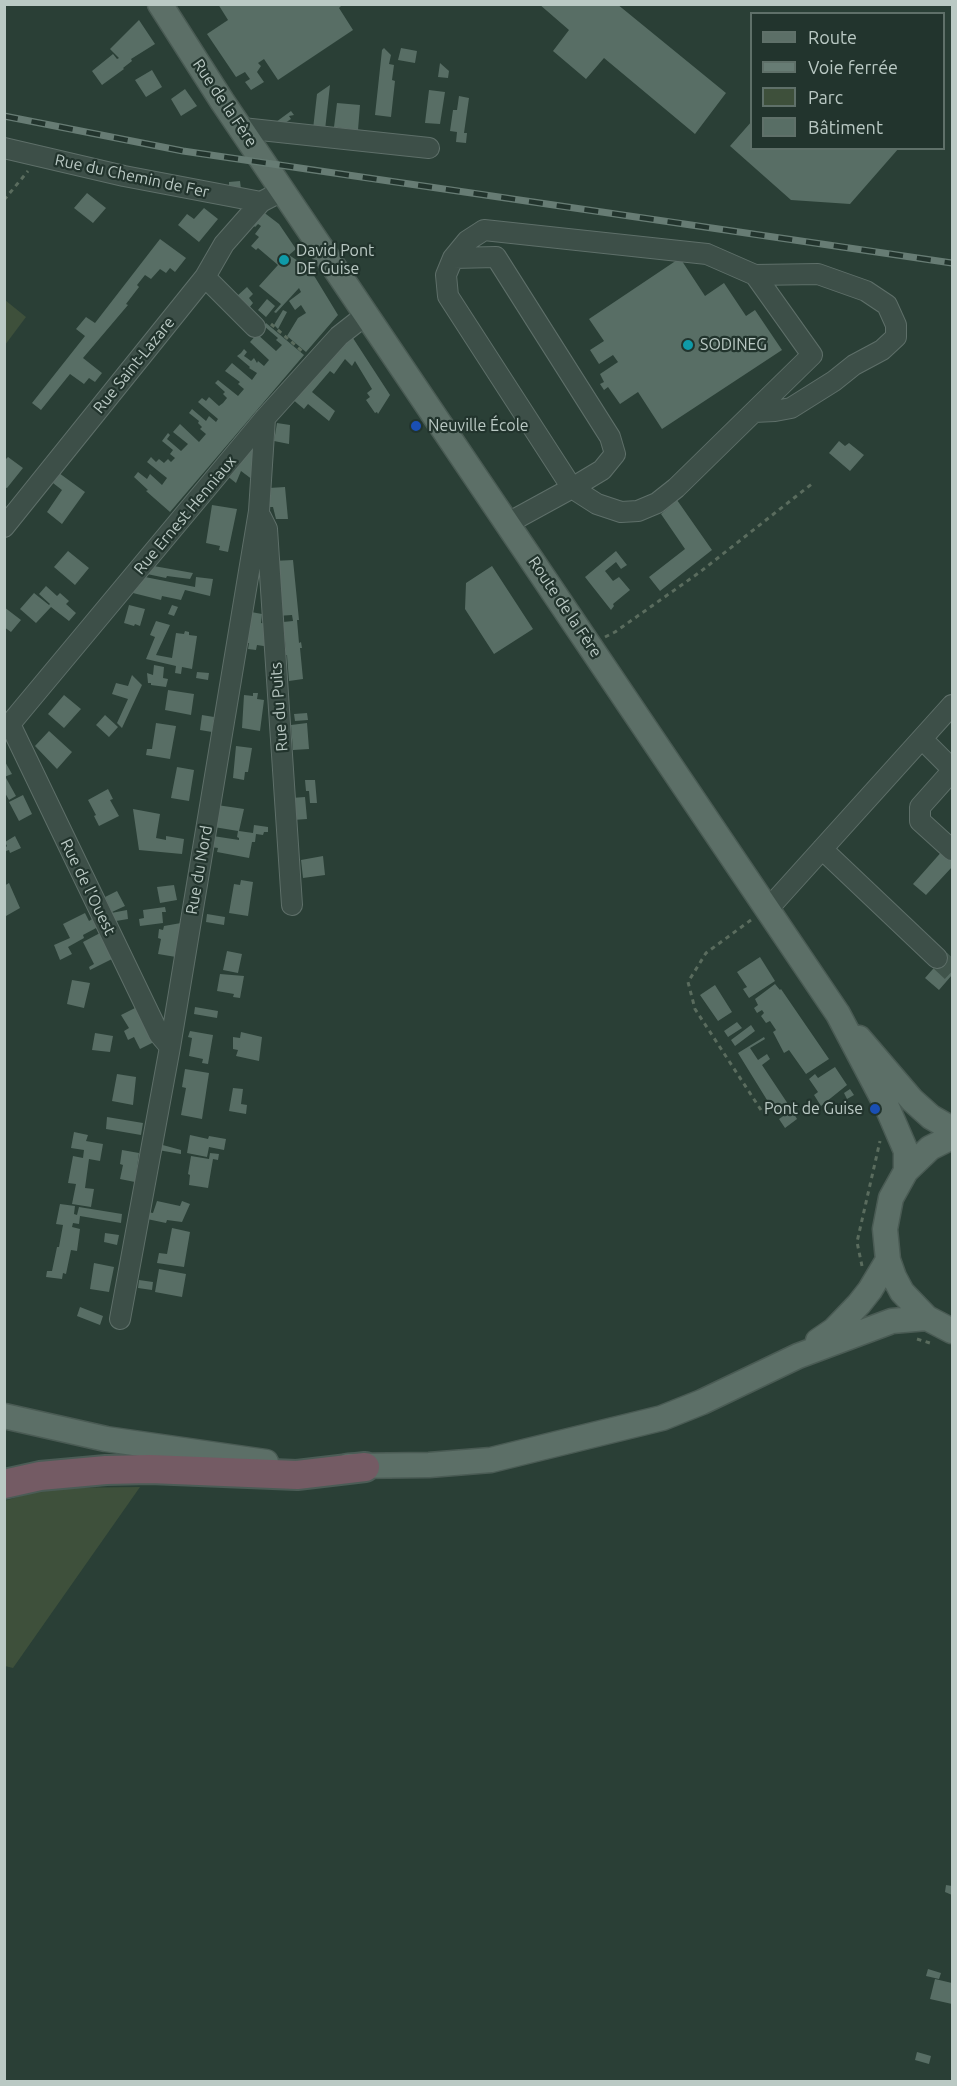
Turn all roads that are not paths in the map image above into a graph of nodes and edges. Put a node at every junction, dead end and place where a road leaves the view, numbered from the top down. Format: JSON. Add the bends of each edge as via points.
{"nodes":[{"id":1,"x":160,"y":4,"type":"edge"},
{"id":2,"x":242,"y":128,"type":"junction"},
{"id":3,"x":4,"y":148,"type":"edge"},
{"id":4,"x":429,"y":148,"type":"dead end"},
{"id":5,"x":288,"y":195,"type":"junction"},
{"id":6,"x":261,"y":201,"type":"junction"},
{"id":7,"x":453,"y":258,"type":"junction"},
{"id":8,"x":755,"y":275,"type":"junction"},
{"id":9,"x":205,"y":277,"type":"junction"},
{"id":10,"x":368,"y":314,"type":"junction"},
{"id":11,"x":255,"y":327,"type":"road end"},
{"id":12,"x":753,"y":412,"type":"junction"},
{"id":13,"x":266,"y":418,"type":"junction"},
{"id":14,"x":572,"y":488,"type":"junction"},
{"id":15,"x":259,"y":511,"type":"junction"},
{"id":16,"x":508,"y":523,"type":"junction"},
{"id":17,"x":4,"y":526,"type":"edge"},
{"id":18,"x":951,"y":709,"type":"edge"},
{"id":19,"x":10,"y":724,"type":"joint"},
{"id":20,"x":922,"y":739,"type":"junction"},
{"id":21,"x":952,"y":770,"type":"edge"},
{"id":22,"x":822,"y":849,"type":"junction"},
{"id":23,"x":952,"y":850,"type":"edge"},
{"id":24,"x":292,"y":905,"type":"dead end"},
{"id":25,"x":768,"y":909,"type":"junction"},
{"id":26,"x":937,"y":958,"type":"tunnel mouth"},
{"id":27,"x":838,"y":1014,"type":"junction"},
{"id":28,"x":170,"y":1047,"type":"junction"},
{"id":29,"x":952,"y":1129,"type":"edge"},
{"id":30,"x":952,"y":1137,"type":"edge"},
{"id":31,"x":906,"y":1171,"type":"junction"},
{"id":32,"x":888,"y":1260,"type":"junction"},
{"id":33,"x":927,"y":1318,"type":"junction"},
{"id":34,"x":120,"y":1319,"type":"dead end"},
{"id":35,"x":952,"y":1331,"type":"edge"},
{"id":36,"x":798,"y":1356,"type":"junction"},
{"id":37,"x":4,"y":1416,"type":"edge"},
{"id":38,"x":365,"y":1467,"type":"junction"},
{"id":39,"x":4,"y":1484,"type":"edge"}],
"edges":[{"from":1,"to":2,"type":"main road","name":"Rue de la Fère"},
{"from":2,"to":4,"type":"street"},
{"from":2,"to":5,"type":"main road","name":"Rue de la Fère"},
{"from":3,"to":6,"type":"street","name":"Rue du Chemin de Fer","via":[[124,176]]},
{"from":5,"to":6,"type":"street"},
{"from":5,"to":10,"type":"main road","name":"Route de la Fère"},
{"from":6,"to":9,"type":"street","name":"Rue Saint-Lazare","via":[[224,244]]},
{"from":7,"to":8,"type":"street","via":[[467,241],[484,230],[707,254]]},
{"from":7,"to":14,"type":"street","via":[[446,275],[448,296]]},
{"from":7,"to":14,"type":"street","via":[[496,257],[610,437],[615,454],[602,470]]},
{"from":8,"to":12,"type":"street","via":[[812,355]]},
{"from":8,"to":12,"type":"street","via":[[818,274],[866,291],[887,305],[896,325],[896,337],[791,408]]},
{"from":9,"to":11,"type":"street"},
{"from":9,"to":17,"type":"street","name":"Rue Saint-Lazare"},
{"from":10,"to":13,"type":"street","name":"Rue Ernest Henniaux","via":[[339,336]]},
{"from":10,"to":16,"type":"main road","name":"Route de la Fère"},
{"from":12,"to":14,"type":"street","via":[[676,488],[638,511],[621,512],[597,504]]},
{"from":13,"to":15,"type":"street","name":"Rue du Nord"},
{"from":13,"to":19,"type":"street","name":"Rue Ernest Henniaux"},
{"from":14,"to":16,"type":"street"},
{"from":15,"to":24,"type":"street","name":"Rue du Puits","via":[[267,529]]},
{"from":15,"to":28,"type":"street","name":"Rue du Nord"},
{"from":16,"to":25,"type":"main road","name":"Route de la Fère"},
{"from":18,"to":20,"type":"street"},
{"from":19,"to":28,"type":"street","name":"Rue de l'Ouest","via":[[159,1034]]},
{"from":20,"to":21,"type":"street"},
{"from":20,"to":22,"type":"street"},
{"from":21,"to":23,"type":"street","via":[[920,807],[920,821]]},
{"from":22,"to":25,"type":"street"},
{"from":22,"to":26,"type":"street"},
{"from":25,"to":27,"type":"main road","name":"Route de la Fère"},
{"from":27,"to":29,"type":"main road","name":"Route de la Fère","via":[[912,1100]]},
{"from":27,"to":31,"type":"main road","name":"Route de la Fère","via":[[887,1107],[906,1151]]},
{"from":28,"to":34,"type":"street","name":"Rue du Nord"},
{"from":30,"to":31,"type":"main road","via":[[930,1148]]},
{"from":31,"to":32,"type":"main road","via":[[891,1198],[885,1229]]},
{"from":32,"to":33,"type":"main road","via":[[902,1292]]},
{"from":32,"to":36,"type":"main road","via":[[870,1290],[834,1330]]},
{"from":33,"to":35,"type":"main road"},
{"from":33,"to":36,"type":"main road","via":[[892,1321]]},
{"from":36,"to":38,"type":"main road","via":[[662,1418],[491,1460]]},
{"from":37,"to":38,"type":"main road","via":[[106,1439],[233,1458]]},
{"from":38,"to":39,"type":"highway","via":[[297,1475],[106,1470],[40,1476]]}]}
